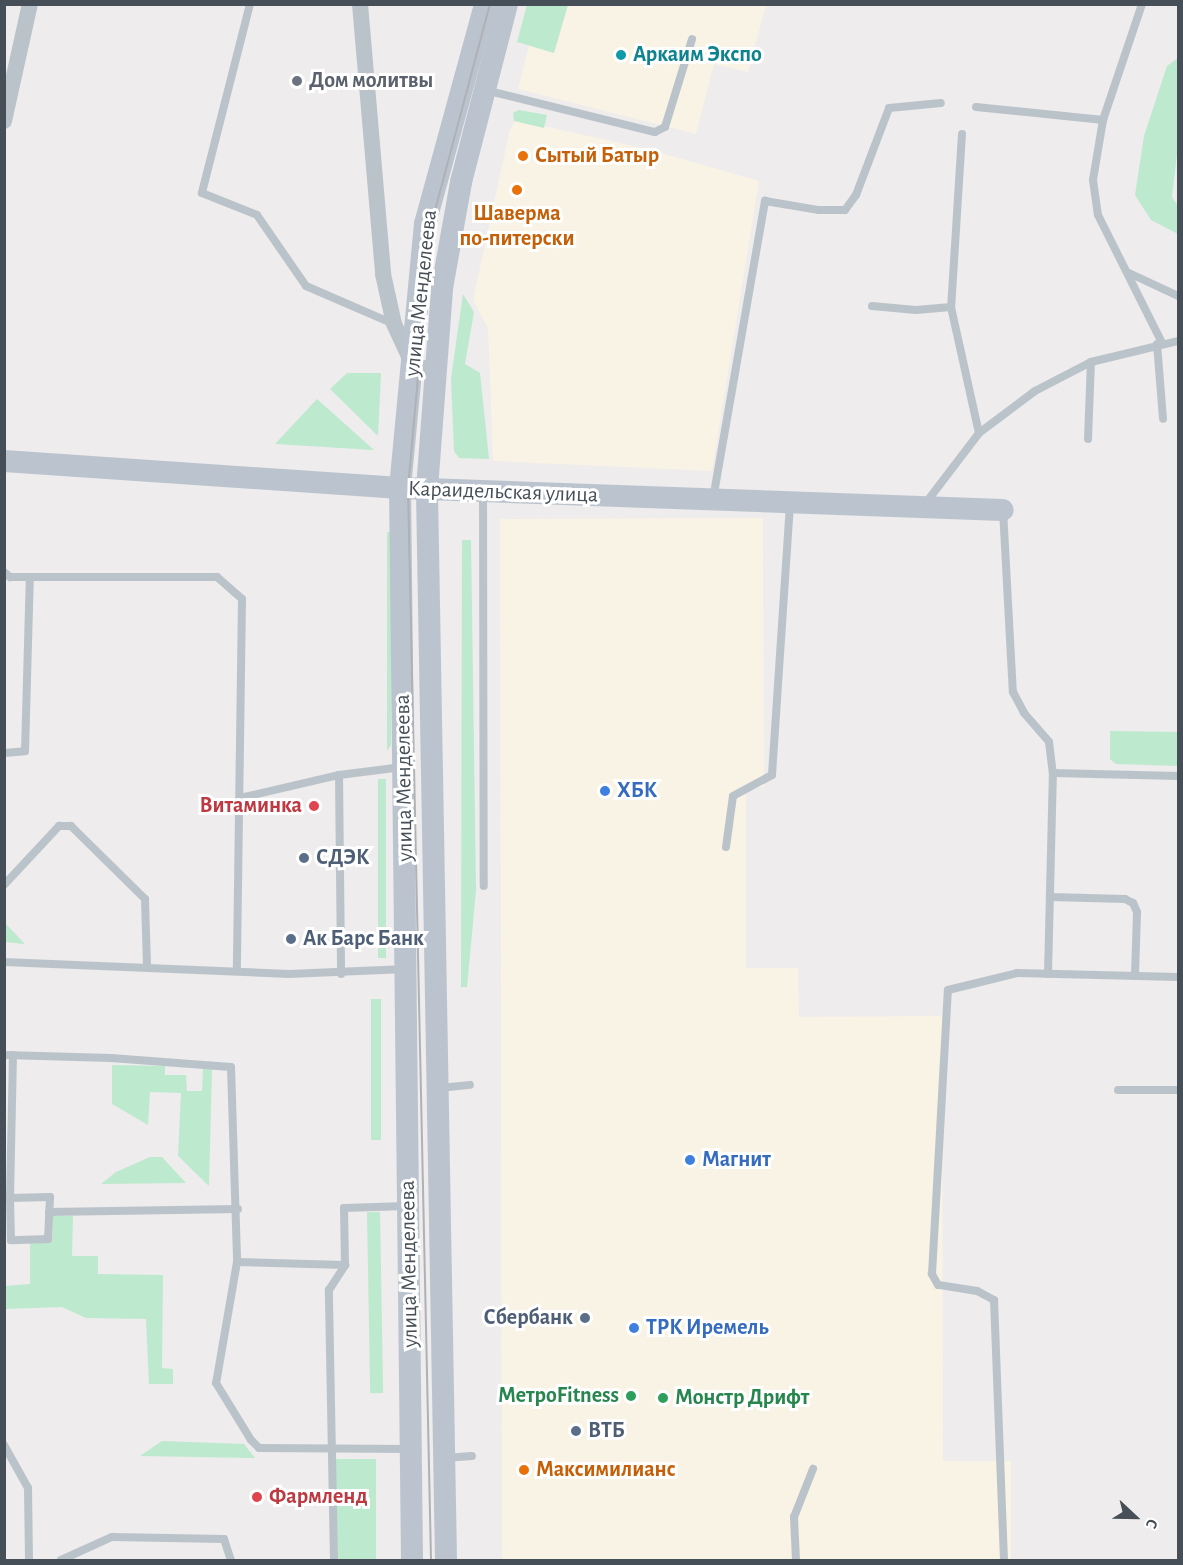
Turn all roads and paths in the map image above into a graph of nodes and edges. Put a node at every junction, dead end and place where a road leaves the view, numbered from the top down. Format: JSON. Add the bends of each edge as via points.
{"nodes":[{"id":1,"x":30,"y":4,"type":"edge"},
{"id":2,"x":250,"y":4,"type":"edge"},
{"id":3,"x":360,"y":4,"type":"edge"},
{"id":4,"x":485,"y":4,"type":"edge"},
{"id":5,"x":507,"y":4,"type":"edge"},
{"id":6,"x":1142,"y":4,"type":"edge"},
{"id":7,"x":692,"y":39,"type":"dead end"},
{"id":8,"x":485,"y":90,"type":"junction"},
{"id":9,"x":940,"y":103,"type":"dead end"},
{"id":10,"x":976,"y":107,"type":"dead end"},
{"id":11,"x":1103,"y":120,"type":"junction"},
{"id":12,"x":4,"y":121,"type":"edge"},
{"id":13,"x":962,"y":134,"type":"dead end"},
{"id":14,"x":1129,"y":273,"type":"junction"},
{"id":15,"x":1179,"y":296,"type":"edge"},
{"id":16,"x":872,"y":306,"type":"dead end"},
{"id":17,"x":951,"y":307,"type":"junction"},
{"id":18,"x":394,"y":324,"type":"junction"},
{"id":19,"x":1179,"y":341,"type":"edge"},
{"id":20,"x":1159,"y":344,"type":"junction"},
{"id":21,"x":1091,"y":362,"type":"junction"},
{"id":22,"x":413,"y":365,"type":"junction"},
{"id":23,"x":436,"y":371,"type":"junction"},
{"id":24,"x":1163,"y":419,"type":"dead end"},
{"id":25,"x":979,"y":433,"type":"junction"},
{"id":26,"x":1088,"y":439,"type":"dead end"},
{"id":27,"x":4,"y":461,"type":"edge"},
{"id":28,"x":400,"y":488,"type":"junction"},
{"id":29,"x":427,"y":489,"type":"junction"},
{"id":30,"x":483,"y":491,"type":"junction"},
{"id":31,"x":712,"y":499,"type":"junction"},
{"id":32,"x":790,"y":502,"type":"junction"},
{"id":33,"x":924,"y":507,"type":"junction"},
{"id":34,"x":1003,"y":510,"type":"joint"},
{"id":35,"x":4,"y":572,"type":"edge"},
{"id":36,"x":30,"y":577,"type":"junction"},
{"id":37,"x":4,"y":753,"type":"edge"},
{"id":38,"x":403,"y":767,"type":"junction"},
{"id":39,"x":1053,"y":773,"type":"junction"},
{"id":40,"x":339,"y":775,"type":"junction"},
{"id":41,"x":1179,"y":776,"type":"edge"},
{"id":42,"x":240,"y":798,"type":"junction"},
{"id":43,"x":726,"y":848,"type":"dead end"},
{"id":44,"x":4,"y":885,"type":"edge"},
{"id":45,"x":484,"y":886,"type":"dead end"},
{"id":46,"x":1050,"y":897,"type":"junction"},
{"id":47,"x":4,"y":962,"type":"edge"},
{"id":48,"x":147,"y":967,"type":"junction"},
{"id":49,"x":237,"y":969,"type":"junction"},
{"id":50,"x":406,"y":969,"type":"junction"},
{"id":51,"x":341,"y":974,"type":"junction"},
{"id":52,"x":1048,"y":974,"type":"junction"},
{"id":53,"x":1135,"y":976,"type":"junction"},
{"id":54,"x":1179,"y":977,"type":"edge"},
{"id":55,"x":9,"y":1055,"type":"edge"},
{"id":56,"x":470,"y":1085,"type":"dead end"},
{"id":57,"x":436,"y":1088,"type":"junction"},
{"id":58,"x":1118,"y":1090,"type":"dead end"},
{"id":59,"x":1179,"y":1090,"type":"edge"},
{"id":60,"x":10,"y":1198,"type":"junction"},
{"id":61,"x":408,"y":1206,"type":"junction"},
{"id":62,"x":238,"y":1209,"type":"junction"},
{"id":63,"x":49,"y":1212,"type":"junction"},
{"id":64,"x":237,"y":1262,"type":"junction"},
{"id":65,"x":345,"y":1265,"type":"junction"},
{"id":66,"x":4,"y":1445,"type":"edge"},
{"id":67,"x":333,"y":1449,"type":"junction"},
{"id":68,"x":411,"y":1449,"type":"junction"},
{"id":69,"x":472,"y":1456,"type":"dead end"},
{"id":70,"x":444,"y":1458,"type":"junction"},
{"id":71,"x":813,"y":1469,"type":"dead end"},
{"id":72,"x":29,"y":1560,"type":"edge"},
{"id":73,"x":61,"y":1560,"type":"edge"},
{"id":74,"x":231,"y":1560,"type":"edge"},
{"id":75,"x":334,"y":1560,"type":"edge"},
{"id":76,"x":412,"y":1560,"type":"edge"},
{"id":77,"x":446,"y":1560,"type":"edge"},
{"id":78,"x":796,"y":1560,"type":"edge"},
{"id":79,"x":1004,"y":1560,"type":"edge"}],
"edges":[{"from":1,"to":12,"type":"street"},
{"from":2,"to":18,"type":"lane","via":[[202,194],[257,215],[306,286]]},
{"from":3,"to":18,"type":"street","via":[[383,274]]},
{"from":4,"to":22,"type":"main road","name":"улица Менделеева","via":[[425,224]]},
{"from":5,"to":8,"type":"main road","name":"улица Менделеева"},
{"from":6,"to":11,"type":"lane"},
{"from":7,"to":8,"type":"lane","via":[[665,127],[655,132]]},
{"from":8,"to":23,"type":"main road","name":"улица Менделеева","via":[[461,183],[442,288]]},
{"from":9,"to":31,"type":"lane","via":[[889,108],[856,195],[844,210],[765,201]]},
{"from":10,"to":11,"type":"lane"},
{"from":11,"to":14,"type":"lane","via":[[1093,180],[1098,214]]},
{"from":13,"to":17,"type":"lane"},
{"from":14,"to":15,"type":"lane"},
{"from":14,"to":20,"type":"lane"},
{"from":16,"to":17,"type":"lane","via":[[916,310]]},
{"from":17,"to":25,"type":"lane"},
{"from":18,"to":22,"type":"street"},
{"from":19,"to":20,"type":"lane"},
{"from":20,"to":21,"type":"lane"},
{"from":20,"to":24,"type":"lane"},
{"from":21,"to":25,"type":"lane","via":[[1035,391]]},
{"from":21,"to":26,"type":"lane"},
{"from":22,"to":23,"type":"street"},
{"from":22,"to":28,"type":"main road","name":"улица Менделеева"},
{"from":23,"to":29,"type":"main road","name":"улица Менделеева"},
{"from":25,"to":33,"type":"lane","via":[[959,454]]},
{"from":27,"to":28,"type":"main road","name":"Караидельская улица"},
{"from":28,"to":29,"type":"main road","name":"Караидельская улица"},
{"from":28,"to":38,"type":"main road","name":"улица Менделеева"},
{"from":29,"to":30,"type":"main road","name":"Караидельская улица"},
{"from":29,"to":57,"type":"main road","name":"улица Менделеева"},
{"from":30,"to":31,"type":"main road","name":"Караидельская улица"},
{"from":30,"to":45,"type":"lane"},
{"from":31,"to":32,"type":"main road","name":"Караидельская улица"},
{"from":32,"to":33,"type":"main road","name":"Караидельская улица"},
{"from":32,"to":43,"type":"lane","via":[[772,775],[733,796]]},
{"from":33,"to":34,"type":"main road","name":"Караидельская улица"},
{"from":34,"to":39,"type":"lane","via":[[1013,692],[1024,713],[1049,742]]},
{"from":35,"to":36,"type":"lane","via":[[10,577]]},
{"from":36,"to":37,"type":"lane","via":[[26,752]]},
{"from":36,"to":42,"type":"lane","via":[[217,577],[242,599]]},
{"from":38,"to":40,"type":"lane"},
{"from":38,"to":50,"type":"main road","name":"улица Менделеева"},
{"from":39,"to":41,"type":"lane"},
{"from":39,"to":46,"type":"lane"},
{"from":40,"to":42,"type":"lane"},
{"from":40,"to":51,"type":"lane"},
{"from":42,"to":49,"type":"lane"},
{"from":44,"to":48,"type":"lane","via":[[59,826],[71,826],[146,900]]},
{"from":46,"to":52,"type":"lane"},
{"from":46,"to":53,"type":"lane","via":[[1125,899],[1133,903],[1137,912]]},
{"from":47,"to":48,"type":"lane"},
{"from":48,"to":49,"type":"lane"},
{"from":49,"to":51,"type":"lane"},
{"from":50,"to":51,"type":"lane"},
{"from":50,"to":61,"type":"main road","name":"улица Менделеева"},
{"from":52,"to":53,"type":"lane"},
{"from":52,"to":79,"type":"lane","via":[[1017,973],[948,990],[932,1275],[938,1285],[977,1291],[994,1300]]},
{"from":53,"to":54,"type":"lane"},
{"from":55,"to":60,"type":"lane"},
{"from":55,"to":62,"type":"lane","via":[[231,1067]]},
{"from":56,"to":57,"type":"lane"},
{"from":57,"to":70,"type":"main road","name":"улица Менделеева"},
{"from":58,"to":59,"type":"lane"},
{"from":60,"to":63,"type":"lane","via":[[50,1197]]},
{"from":60,"to":63,"type":"lane","via":[[11,1240],[48,1239]]},
{"from":61,"to":65,"type":"lane","via":[[344,1208]]},
{"from":61,"to":68,"type":"main road","name":"улица Менделеева"},
{"from":62,"to":63,"type":"lane"},
{"from":62,"to":64,"type":"lane"},
{"from":64,"to":65,"type":"lane"},
{"from":64,"to":67,"type":"lane","via":[[216,1383],[259,1448]]},
{"from":65,"to":67,"type":"lane","via":[[329,1290]]},
{"from":66,"to":72,"type":"lane","via":[[28,1488]]},
{"from":67,"to":68,"type":"lane"},
{"from":67,"to":75,"type":"lane"},
{"from":68,"to":76,"type":"main road","name":"улица Менделеева"},
{"from":69,"to":70,"type":"lane"},
{"from":70,"to":77,"type":"main road","name":"улица Менделеева"},
{"from":71,"to":78,"type":"lane","via":[[794,1517]]},
{"from":73,"to":74,"type":"lane","via":[[112,1537],[224,1539]]}]}
